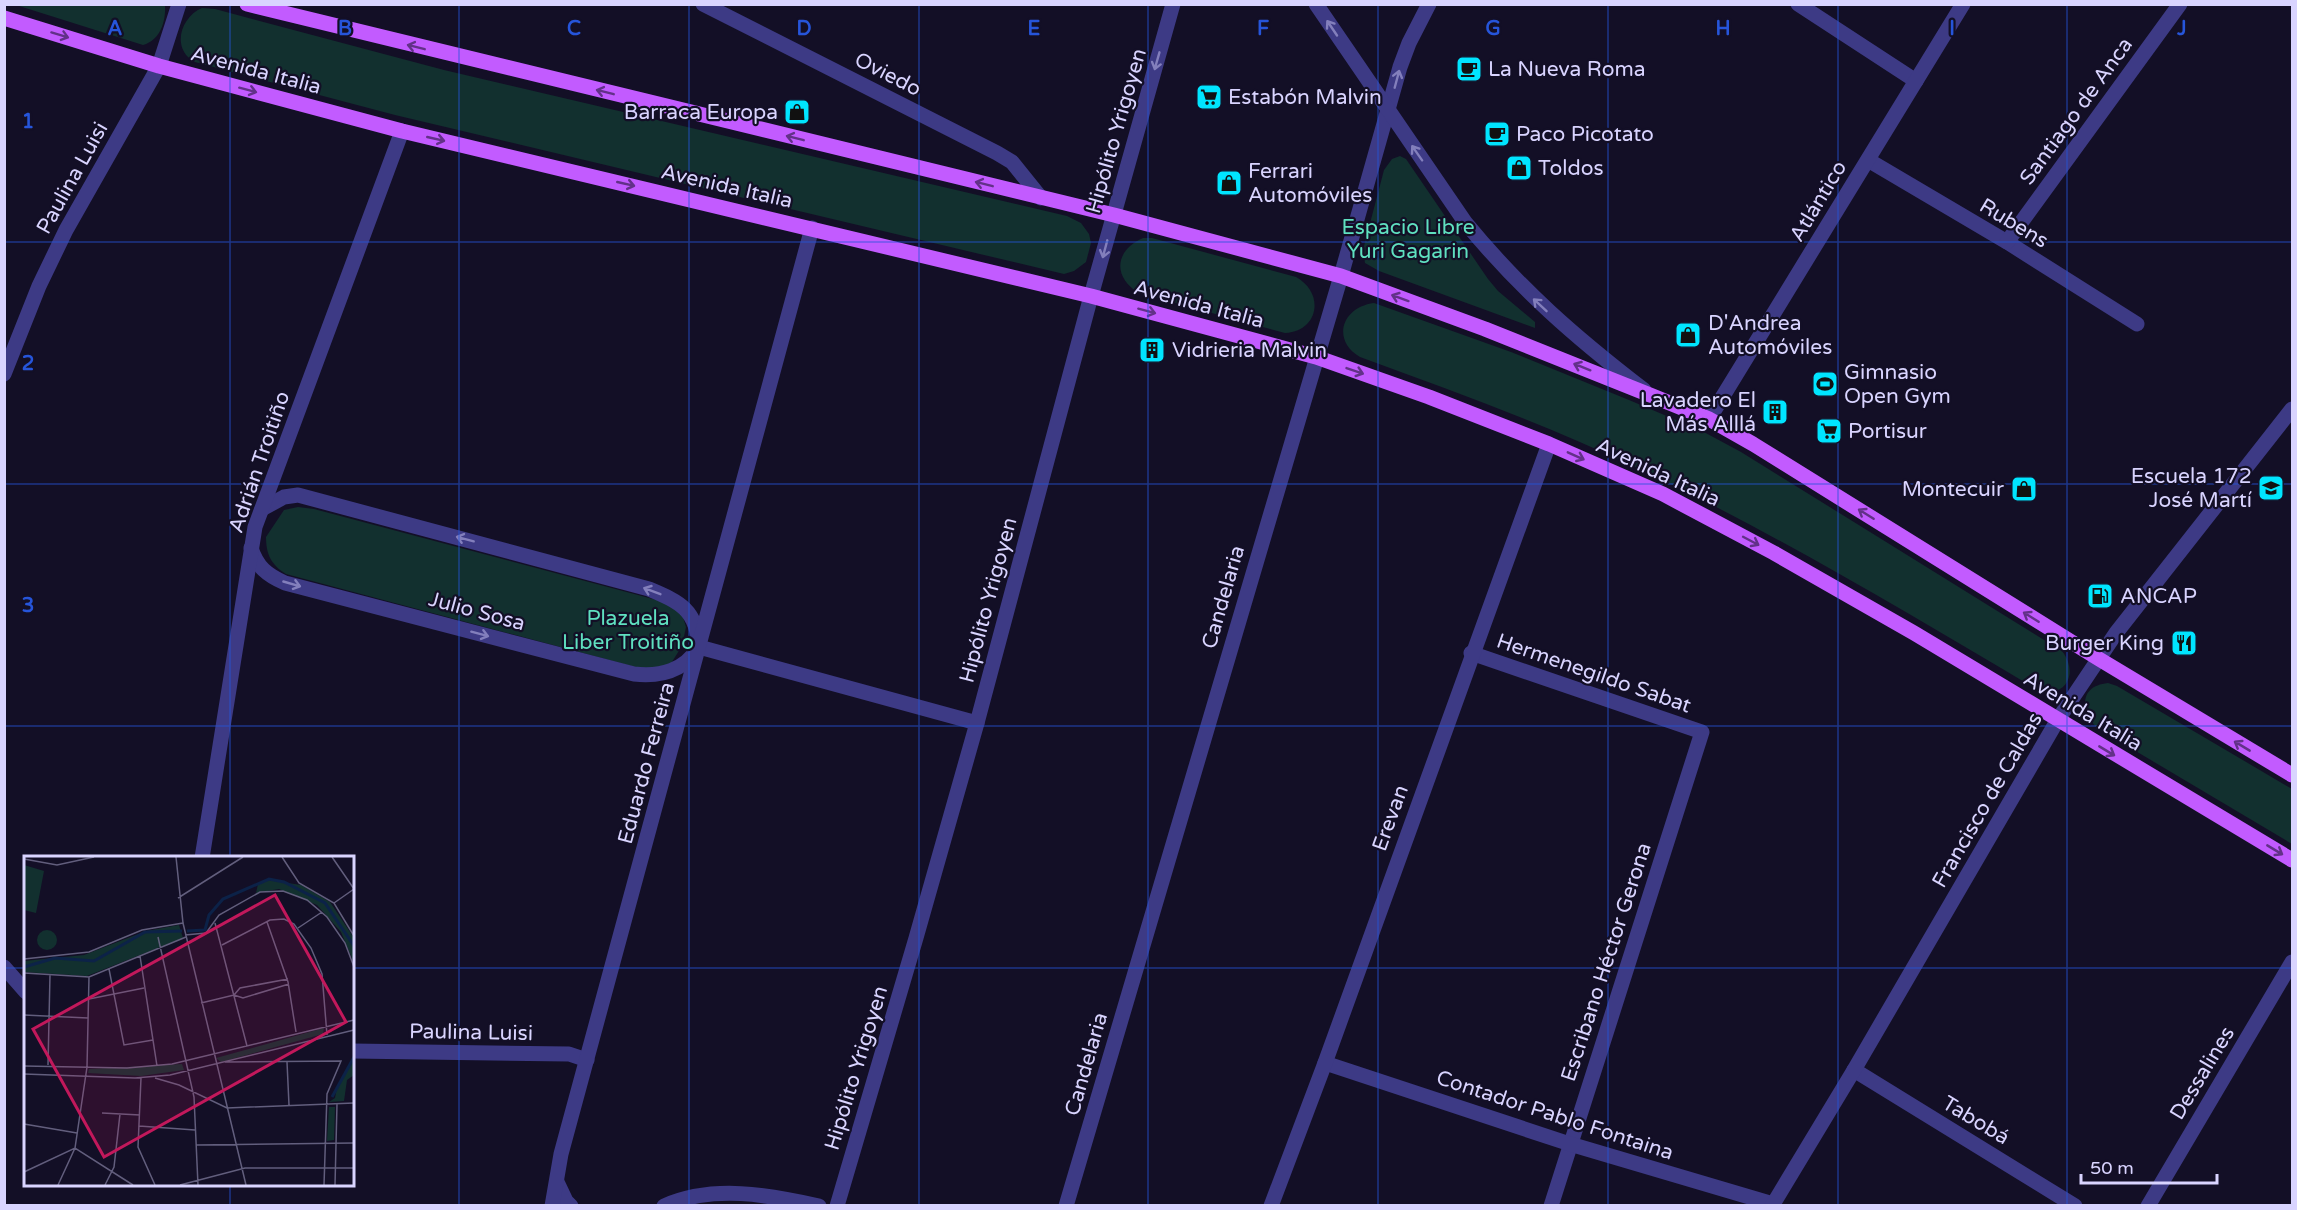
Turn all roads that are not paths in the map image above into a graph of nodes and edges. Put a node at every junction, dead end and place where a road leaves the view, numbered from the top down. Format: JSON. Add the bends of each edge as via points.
{"nodes":[{"id":1,"x":179,"y":4,"type":"edge"},
{"id":2,"x":247,"y":4,"type":"edge"},
{"id":3,"x":703,"y":4,"type":"edge"},
{"id":4,"x":1173,"y":4,"type":"edge"},
{"id":5,"x":1316,"y":4,"type":"edge"},
{"id":6,"x":1429,"y":4,"type":"edge"},
{"id":7,"x":1798,"y":4,"type":"edge"},
{"id":8,"x":1963,"y":4,"type":"edge"},
{"id":9,"x":2180,"y":4,"type":"edge"},
{"id":10,"x":4,"y":18,"type":"edge"},
{"id":11,"x":159,"y":66,"type":"junction"},
{"id":12,"x":1916,"y":81,"type":"junction"},
{"id":13,"x":1388,"y":111,"type":"junction"},
{"id":14,"x":402,"y":131,"type":"junction"},
{"id":15,"x":1868,"y":160,"type":"junction"},
{"id":16,"x":1041,"y":198,"type":"junction"},
{"id":17,"x":1114,"y":215,"type":"junction"},
{"id":18,"x":812,"y":228,"type":"junction"},
{"id":19,"x":2007,"y":242,"type":"junction"},
{"id":20,"x":1341,"y":276,"type":"junction"},
{"id":21,"x":1090,"y":296,"type":"junction"},
{"id":22,"x":2137,"y":324,"type":"dead end"},
{"id":23,"x":1316,"y":357,"type":"junction"},
{"id":24,"x":4,"y":374,"type":"edge"},
{"id":25,"x":1650,"y":395,"type":"junction"},
{"id":26,"x":2292,"y":409,"type":"edge"},
{"id":27,"x":1709,"y":420,"type":"junction"},
{"id":28,"x":1549,"y":444,"type":"junction"},
{"id":29,"x":261,"y":509,"type":"junction"},
{"id":30,"x":251,"y":548,"type":"junction"},
{"id":31,"x":699,"y":647,"type":"junction"},
{"id":32,"x":1472,"y":654,"type":"junction"},
{"id":33,"x":2099,"y":659,"type":"junction"},
{"id":34,"x":2057,"y":721,"type":"junction"},
{"id":35,"x":977,"y":723,"type":"junction"},
{"id":36,"x":1702,"y":732,"type":"joint"},
{"id":37,"x":2292,"y":775,"type":"edge"},
{"id":38,"x":202,"y":856,"type":"edge"},
{"id":39,"x":2292,"y":860,"type":"edge"},
{"id":40,"x":2292,"y":962,"type":"edge"},
{"id":41,"x":4,"y":966,"type":"edge"},
{"id":42,"x":24,"y":990,"type":"edge"},
{"id":43,"x":354,"y":1052,"type":"edge"},
{"id":44,"x":587,"y":1060,"type":"junction"},
{"id":45,"x":1325,"y":1063,"type":"junction"},
{"id":46,"x":1854,"y":1070,"type":"junction"},
{"id":47,"x":1570,"y":1144,"type":"junction"},
{"id":48,"x":556,"y":1182,"type":"junction"},
{"id":49,"x":1773,"y":1205,"type":"edge"},
{"id":50,"x":552,"y":1206,"type":"edge"},
{"id":51,"x":571,"y":1206,"type":"edge"},
{"id":52,"x":664,"y":1206,"type":"edge"},
{"id":53,"x":819,"y":1206,"type":"edge"},
{"id":54,"x":837,"y":1206,"type":"edge"},
{"id":55,"x":1066,"y":1206,"type":"edge"},
{"id":56,"x":1271,"y":1206,"type":"edge"},
{"id":57,"x":1551,"y":1206,"type":"edge"},
{"id":58,"x":2075,"y":1206,"type":"edge"},
{"id":59,"x":2148,"y":1206,"type":"edge"}],
"edges":[{"from":1,"to":11,"type":"street","name":"Paulina Luisi"},
{"from":16,"to":2,"type":"main road","one_way":true},
{"from":3,"to":16,"type":"street","name":"Oviedo","via":[[997,153],[1012,162]]},
{"from":4,"to":17,"type":"street","name":"Hipólito Yrigoyen","one_way":true},
{"from":13,"to":5,"type":"street","one_way":true},
{"from":13,"to":6,"type":"street","name":"Candelaria","one_way":true,"via":[[1409,43]]},
{"from":7,"to":12,"type":"street"},
{"from":8,"to":12,"type":"street","name":"Atlántico"},
{"from":9,"to":19,"type":"street","name":"Santiago de Anca"},
{"from":10,"to":11,"type":"main road","name":"Avenida Italia","one_way":true},
{"from":11,"to":14,"type":"main road","name":"Avenida Italia","one_way":true},
{"from":11,"to":24,"type":"street","name":"Paulina Luisi","via":[[66,230]]},
{"from":12,"to":15,"type":"street","name":"Atlántico"},
{"from":13,"to":20,"type":"street","name":"Candelaria"},
{"from":25,"to":13,"type":"street","one_way":true,"via":[[1559,323],[1489,252]]},
{"from":14,"to":18,"type":"main road","name":"Avenida Italia","one_way":true},
{"from":14,"to":29,"type":"street","name":"Adrián Troitiño"},
{"from":15,"to":19,"type":"street","name":"Rubens"},
{"from":15,"to":27,"type":"street","name":"Atlántico"},
{"from":16,"to":17,"type":"main road"},
{"from":17,"to":20,"type":"main road"},
{"from":17,"to":21,"type":"street","name":"Hipólito Yrigoyen","one_way":true},
{"from":18,"to":21,"type":"main road","name":"Avenida Italia"},
{"from":18,"to":31,"type":"street","name":"Eduardo Ferreira"},
{"from":19,"to":22,"type":"street","name":"Rubens"},
{"from":20,"to":23,"type":"street","name":"Candelaria"},
{"from":25,"to":20,"type":"main road","one_way":true},
{"from":21,"to":23,"type":"main road","name":"Avenida Italia","one_way":true},
{"from":21,"to":35,"type":"street","name":"Hipólito Yrigoyen"},
{"from":23,"to":28,"type":"main road","name":"Avenida Italia","one_way":true},
{"from":23,"to":55,"type":"street","name":"Candelaria"},
{"from":25,"to":27,"type":"main road"},
{"from":26,"to":33,"type":"street","name":"Francisco de Caldas"},
{"from":33,"to":27,"type":"main road","one_way":true},
{"from":28,"to":32,"type":"street","name":"Erevan"},
{"from":28,"to":34,"type":"main road","name":"Avenida Italia","one_way":true,"via":[[1663,494],[1774,553]]},
{"from":29,"to":30,"type":"street","name":"Adrián Troitiño"},
{"from":31,"to":29,"type":"street","one_way":true,"via":[[697,627],[691,616],[648,589],[298,495],[284,497]]},
{"from":30,"to":31,"type":"street","name":"Julio Sosa","one_way":true,"via":[[263,571],[285,583],[634,674],[666,674],[684,665]]},
{"from":30,"to":38,"type":"street","name":"Adrián Troitiño"},
{"from":31,"to":35,"type":"street"},
{"from":31,"to":44,"type":"street","name":"Eduardo Ferreira"},
{"from":32,"to":36,"type":"street","name":"Hermenegildo Sabat"},
{"from":32,"to":45,"type":"street","name":"Erevan"},
{"from":33,"to":34,"type":"street","name":"Francisco de Caldas"},
{"from":37,"to":33,"type":"main road","one_way":true},
{"from":34,"to":39,"type":"main road","name":"Avenida Italia","one_way":true},
{"from":34,"to":46,"type":"street","name":"Francisco de Caldas"},
{"from":35,"to":54,"type":"street","name":"Hipólito Yrigoyen"},
{"from":36,"to":47,"type":"street","name":"Escribano Héctor Gerona"},
{"from":40,"to":59,"type":"street","name":"Dessalines"},
{"from":41,"to":42,"type":"street"},
{"from":43,"to":44,"type":"street","name":"Paulina Luisi","via":[[569,1054]]},
{"from":44,"to":48,"type":"street","name":"Eduardo Ferreira"},
{"from":45,"to":47,"type":"street","name":"Contador Pablo Fontaina"},
{"from":45,"to":56,"type":"street","name":"Erevan"},
{"from":46,"to":49,"type":"street","name":"Francisco de Caldas"},
{"from":46,"to":58,"type":"street","name":"Tabobá"},
{"from":47,"to":49,"type":"street","name":"Contador Pablo Fontaina"},
{"from":47,"to":57,"type":"street","name":"Escribano Héctor Gerona"},
{"from":48,"to":50,"type":"street","name":"Eduardo Ferreira"},
{"from":48,"to":51,"type":"street"},
{"from":52,"to":53,"type":"street","via":[[702,1193],[774,1196]]}]}
